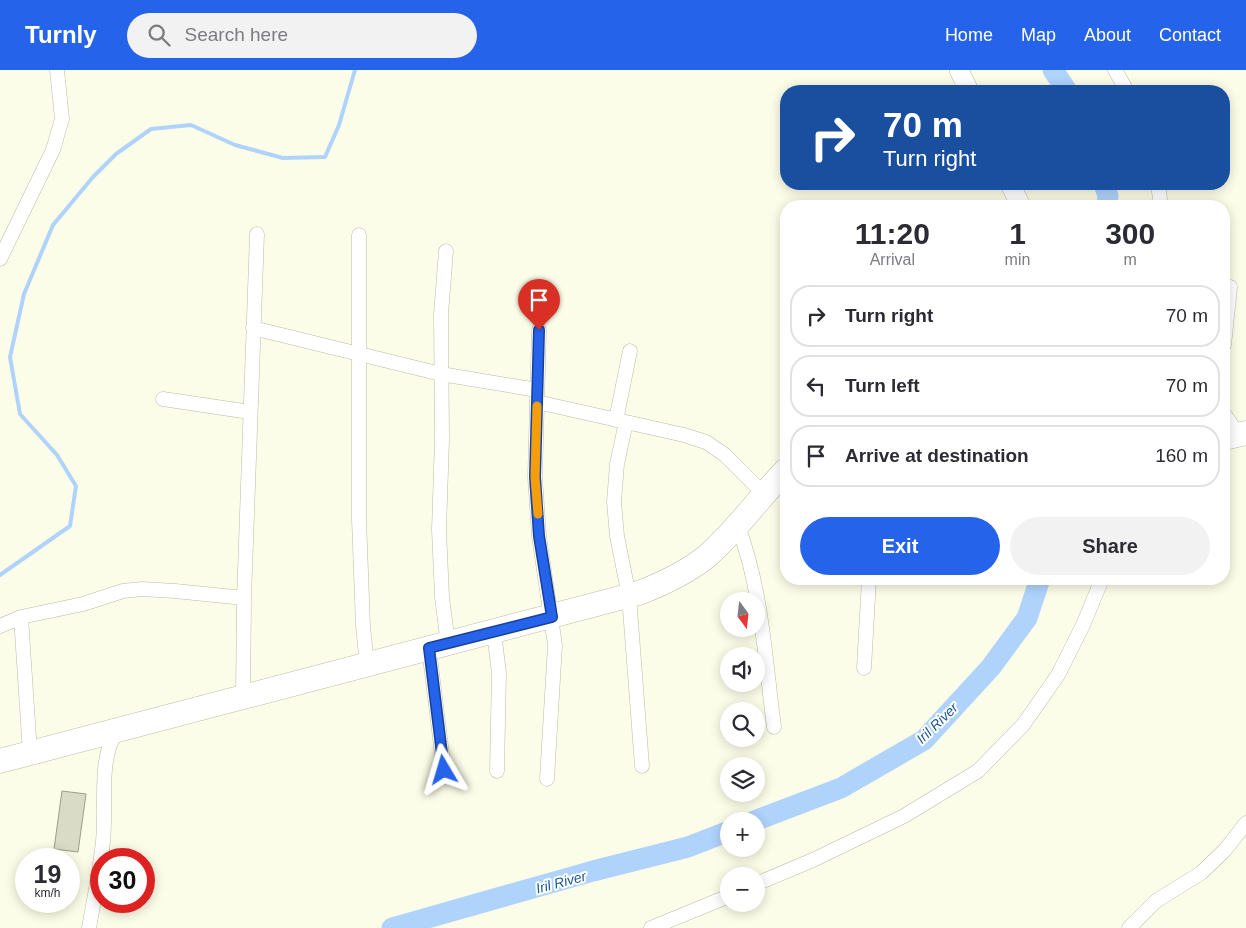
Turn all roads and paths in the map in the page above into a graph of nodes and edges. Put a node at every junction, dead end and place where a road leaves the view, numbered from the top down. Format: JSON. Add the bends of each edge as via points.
{"nodes":[{"id":1,"x":57,"y":70,"type":"edge"},
{"id":2,"x":959,"y":70,"type":"edge"},
{"id":3,"x":1115,"y":70,"type":"edge"},
{"id":4,"x":965,"y":85,"type":"edge"},
{"id":5,"x":1124,"y":85,"type":"edge"},
{"id":6,"x":257,"y":234,"type":"dead end"},
{"id":7,"x":359,"y":236,"type":"dead end"},
{"id":8,"x":446,"y":251,"type":"dead end"},
{"id":9,"x":0,"y":259,"type":"edge"},
{"id":10,"x":253,"y":328,"type":"junction"},
{"id":11,"x":539,"y":330,"type":"dead end"},
{"id":12,"x":630,"y":351,"type":"dead end"},
{"id":13,"x":359,"y":354,"type":"junction"},
{"id":14,"x":441,"y":374,"type":"junction"},
{"id":15,"x":537,"y":396,"type":"junction"},
{"id":16,"x":163,"y":399,"type":"dead end"},
{"id":17,"x":250,"y":412,"type":"junction"},
{"id":18,"x":621,"y":421,"type":"junction"},
{"id":19,"x":780,"y":477,"type":"edge"},
{"id":20,"x":764,"y":494,"type":"junction"},
{"id":21,"x":737,"y":524,"type":"junction"},
{"id":22,"x":869,"y":585,"type":"edge"},
{"id":23,"x":1100,"y":585,"type":"edge"},
{"id":24,"x":629,"y":596,"type":"junction"},
{"id":25,"x":244,"y":598,"type":"junction"},
{"id":26,"x":21,"y":617,"type":"junction"},
{"id":27,"x":552,"y":617,"type":"junction"},
{"id":28,"x":0,"y":626,"type":"edge"},
{"id":29,"x":494,"y":632,"type":"junction"},
{"id":30,"x":439,"y":646,"type":"junction"},
{"id":31,"x":368,"y":665,"type":"junction"},
{"id":32,"x":864,"y":668,"type":"dead end"},
{"id":33,"x":243,"y":697,"type":"junction"},
{"id":34,"x":774,"y":727,"type":"dead end"},
{"id":35,"x":118,"y":730,"type":"junction"},
{"id":36,"x":30,"y":753,"type":"junction"},
{"id":37,"x":0,"y":762,"type":"edge"},
{"id":38,"x":642,"y":766,"type":"dead end"},
{"id":39,"x":444,"y":770,"type":"dead end"},
{"id":40,"x":497,"y":772,"type":"dead end"},
{"id":41,"x":547,"y":779,"type":"dead end"},
{"id":42,"x":1246,"y":823,"type":"edge"},
{"id":43,"x":765,"y":880,"type":"edge"},
{"id":44,"x":720,"y":900,"type":"edge"},
{"id":45,"x":89,"y":928,"type":"edge"},
{"id":46,"x":651,"y":928,"type":"edge"},
{"id":47,"x":1129,"y":928,"type":"edge"}],
"edges":[{"from":1,"to":9,"type":"street","via":[[62,119],[59,133]]},
{"from":2,"to":4,"type":"street"},
{"from":3,"to":5,"type":"street"},
{"from":6,"to":10,"type":"street"},
{"from":7,"to":13,"type":"street"},
{"from":8,"to":14,"type":"street"},
{"from":10,"to":13,"type":"street"},
{"from":10,"to":17,"type":"street"},
{"from":11,"to":15,"type":"street"},
{"from":12,"to":18,"type":"street"},
{"from":13,"to":14,"type":"street"},
{"from":13,"to":31,"type":"street","via":[[359,519],[363,626]]},
{"from":14,"to":15,"type":"street"},
{"from":14,"to":30,"type":"street","via":[[439,530],[442,597]]},
{"from":15,"to":18,"type":"street"},
{"from":15,"to":27,"type":"street","via":[[535,477]]},
{"from":16,"to":17,"type":"street"},
{"from":17,"to":25,"type":"street"},
{"from":18,"to":20,"type":"street","via":[[706,442],[725,455]]},
{"from":18,"to":24,"type":"street","via":[[614,502]]},
{"from":19,"to":20,"type":"highway"},
{"from":20,"to":21,"type":"highway"},
{"from":21,"to":24,"type":"highway","via":[[705,558],[661,584]]},
{"from":21,"to":34,"type":"street","via":[[750,557]]},
{"from":22,"to":32,"type":"street"},
{"from":23,"to":43,"type":"street","via":[[1058,675],[1023,725],[978,771],[904,816]]},
{"from":24,"to":27,"type":"highway"},
{"from":24,"to":38,"type":"street"},
{"from":25,"to":26,"type":"street","via":[[123,591],[83,604]]},
{"from":25,"to":33,"type":"street"},
{"from":26,"to":28,"type":"street"},
{"from":26,"to":36,"type":"street"},
{"from":27,"to":29,"type":"highway"},
{"from":27,"to":41,"type":"street","via":[[555,645]]},
{"from":29,"to":30,"type":"highway"},
{"from":29,"to":40,"type":"street","via":[[500,673]]},
{"from":30,"to":31,"type":"highway"},
{"from":30,"to":39,"type":"street"},
{"from":31,"to":33,"type":"highway"},
{"from":33,"to":35,"type":"highway"},
{"from":35,"to":36,"type":"highway"},
{"from":35,"to":45,"type":"street","via":[[110,740],[106,761],[103,841]]},
{"from":36,"to":37,"type":"highway"},
{"from":42,"to":47,"type":"street","via":[[1201,873],[1156,901]]},
{"from":44,"to":46,"type":"street"}]}
